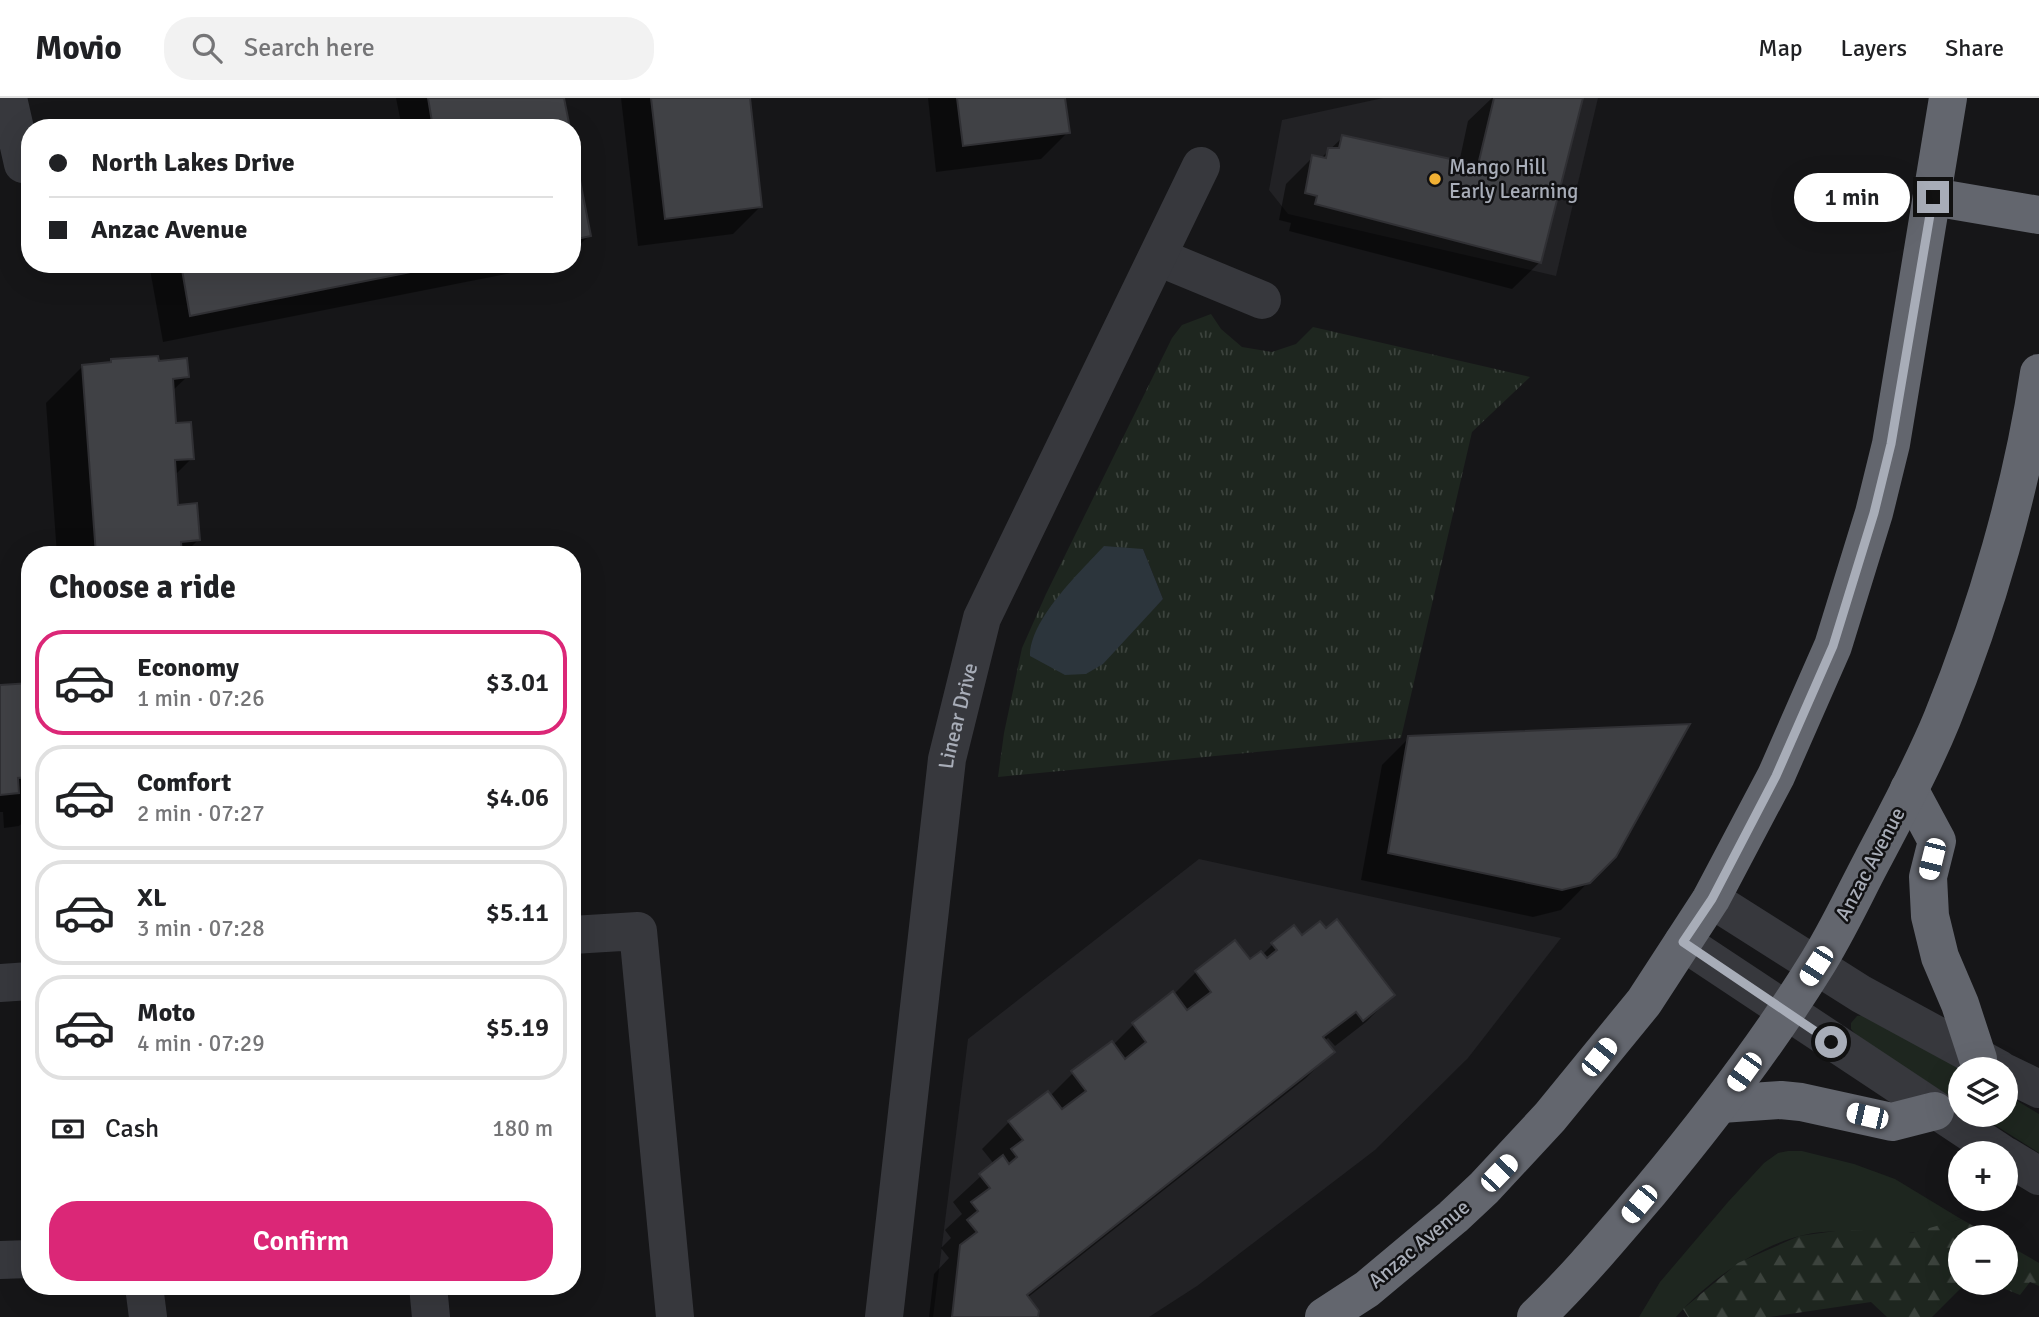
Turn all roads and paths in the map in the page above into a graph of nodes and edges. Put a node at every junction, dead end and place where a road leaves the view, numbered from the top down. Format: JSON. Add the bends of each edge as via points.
{"nodes":[{"id":1,"x":8,"y":98,"type":"edge"},
{"id":2,"x":1948,"y":98,"type":"edge"},
{"id":3,"x":21,"y":155,"type":"edge"},
{"id":4,"x":1201,"y":166,"type":"dead end"},
{"id":5,"x":1933,"y":197,"type":"junction"},
{"id":6,"x":2039,"y":215,"type":"edge"},
{"id":7,"x":1158,"y":257,"type":"junction"},
{"id":8,"x":1262,"y":300,"type":"dead end"},
{"id":9,"x":2039,"y":373,"type":"edge"},
{"id":10,"x":1909,"y":789,"type":"junction"},
{"id":11,"x":1712,"y":899,"type":"junction"},
{"id":12,"x":581,"y":934,"type":"edge"},
{"id":13,"x":1683,"y":942,"type":"junction"},
{"id":14,"x":1816,"y":966,"type":"junction"},
{"id":15,"x":21,"y":982,"type":"edge"},
{"id":16,"x":0,"y":983,"type":"edge"},
{"id":17,"x":1786,"y":1011,"type":"junction"},
{"id":18,"x":1975,"y":1057,"type":"edge"},
{"id":19,"x":1989,"y":1057,"type":"edge"},
{"id":20,"x":2018,"y":1079,"type":"edge"},
{"id":21,"x":2039,"y":1089,"type":"edge"},
{"id":22,"x":1721,"y":1104,"type":"junction"},
{"id":23,"x":1935,"y":1111,"type":"junction"},
{"id":24,"x":1982,"y":1141,"type":"edge"},
{"id":25,"x":2018,"y":1163,"type":"edge"},
{"id":26,"x":2039,"y":1176,"type":"edge"},
{"id":27,"x":21,"y":1259,"type":"edge"},
{"id":28,"x":0,"y":1260,"type":"edge"},
{"id":29,"x":145,"y":1295,"type":"edge"},
{"id":30,"x":429,"y":1295,"type":"edge"},
{"id":31,"x":148,"y":1317,"type":"edge"},
{"id":32,"x":431,"y":1317,"type":"edge"},
{"id":33,"x":675,"y":1317,"type":"edge"},
{"id":34,"x":884,"y":1317,"type":"edge"},
{"id":35,"x":1324,"y":1317,"type":"edge"},
{"id":36,"x":1536,"y":1317,"type":"edge"}],
"edges":[{"from":1,"to":3,"type":"street"},
{"from":2,"to":5,"type":"highway","name":"Anzac Avenue"},
{"from":4,"to":7,"type":"street","name":"Linear Drive"},
{"from":5,"to":6,"type":"highway"},
{"from":5,"to":11,"type":"highway","name":"Anzac Avenue","via":[[1891,444],[1833,646],[1776,776]]},
{"from":7,"to":8,"type":"street"},
{"from":7,"to":34,"type":"street","name":"Linear Drive","via":[[982,618],[947,759]]},
{"from":9,"to":10,"type":"highway","name":"Anzac Avenue","via":[[2007,527],[1967,651]]},
{"from":10,"to":14,"type":"highway","name":"Anzac Avenue"},
{"from":10,"to":19,"type":"highway","via":[[1937,841],[1928,877],[1930,916],[1941,957]]},
{"from":11,"to":13,"type":"highway","name":"Anzac Avenue"},
{"from":11,"to":14,"type":"street"},
{"from":12,"to":33,"type":"street","via":[[638,931]]},
{"from":13,"to":17,"type":"street"},
{"from":13,"to":35,"type":"highway","name":"Anzac Avenue","via":[[1644,1002],[1499,1173],[1418,1248]]},
{"from":14,"to":17,"type":"highway","name":"Anzac Avenue"},
{"from":14,"to":18,"type":"street"},
{"from":15,"to":16,"type":"street"},
{"from":17,"to":22,"type":"highway","name":"Anzac Avenue"},
{"from":17,"to":23,"type":"street"},
{"from":20,"to":21,"type":"street"},
{"from":22,"to":23,"type":"highway","via":[[1801,1102],[1892,1122]]},
{"from":22,"to":36,"type":"highway","name":"Anzac Avenue","via":[[1608,1241]]},
{"from":23,"to":24,"type":"street"},
{"from":25,"to":26,"type":"street"},
{"from":27,"to":28,"type":"street"},
{"from":29,"to":31,"type":"street"},
{"from":30,"to":32,"type":"street"}]}
